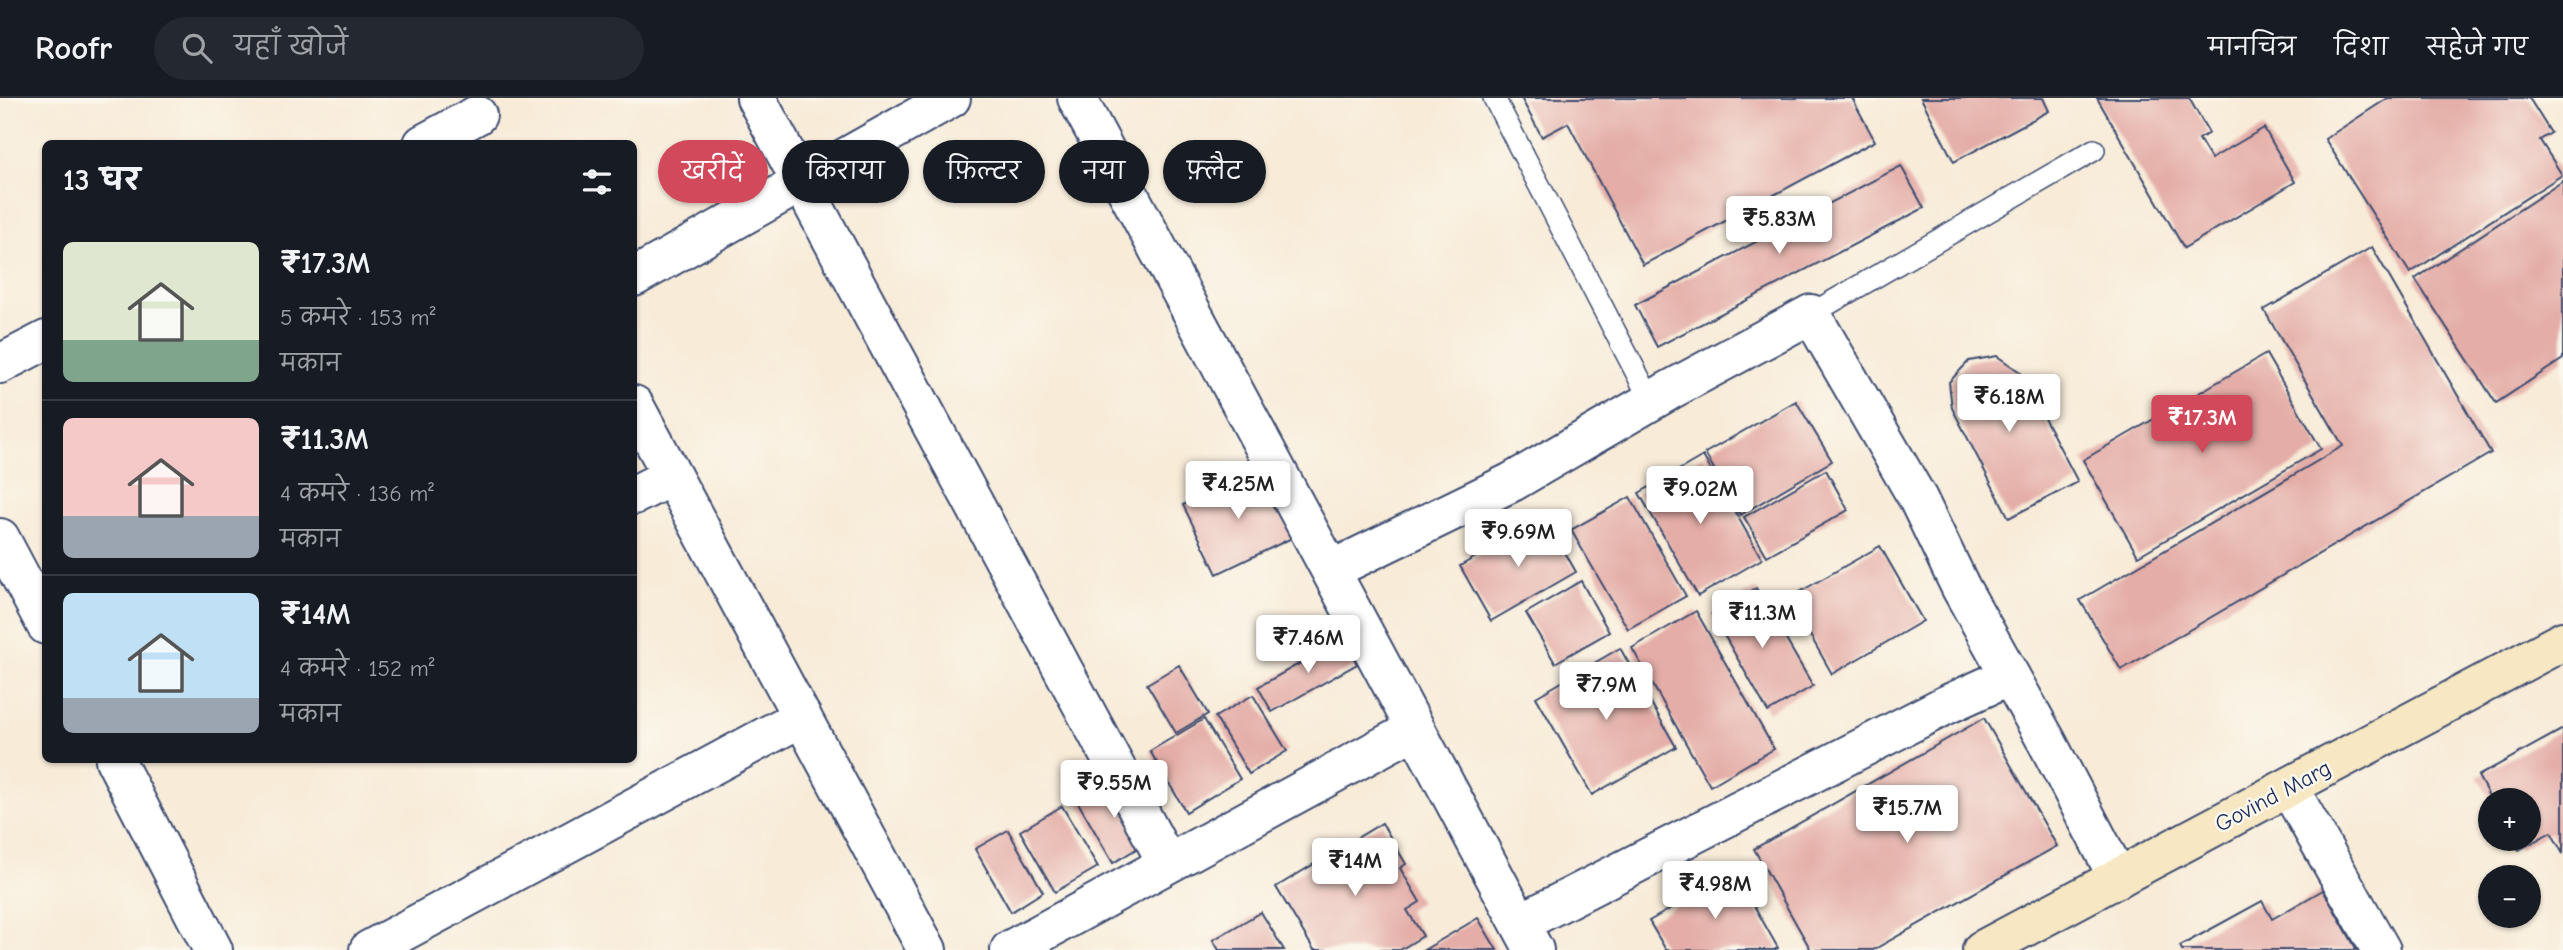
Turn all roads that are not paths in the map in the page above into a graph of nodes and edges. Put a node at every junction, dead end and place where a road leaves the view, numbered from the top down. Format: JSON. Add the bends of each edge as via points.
{"nodes":[{"id":1,"x":756,"y":98,"type":"edge"},
{"id":2,"x":951,"y":98,"type":"edge"},
{"id":3,"x":1077,"y":98,"type":"edge"},
{"id":4,"x":1494,"y":98,"type":"edge"},
{"id":5,"x":480,"y":119,"type":"edge"},
{"id":6,"x":432,"y":140,"type":"edge"},
{"id":7,"x":876,"y":140,"type":"edge"},
{"id":8,"x":782,"y":145,"type":"edge"},
{"id":9,"x":2094,"y":150,"type":"dead end"},
{"id":10,"x":782,"y":193,"type":"edge"},
{"id":11,"x":813,"y":203,"type":"edge"},
{"id":12,"x":637,"y":275,"type":"edge"},
{"id":13,"x":1811,"y":314,"type":"junction"},
{"id":14,"x":42,"y":342,"type":"edge"},
{"id":15,"x":0,"y":364,"type":"edge"},
{"id":16,"x":1651,"y":401,"type":"junction"},
{"id":17,"x":637,"y":411,"type":"edge"},
{"id":18,"x":672,"y":476,"type":"junction"},
{"id":19,"x":637,"y":494,"type":"edge"},
{"id":20,"x":0,"y":538,"type":"edge"},
{"id":21,"x":1331,"y":570,"type":"junction"},
{"id":22,"x":14,"y":599,"type":"edge"},
{"id":23,"x":42,"y":622,"type":"edge"},
{"id":24,"x":2563,"y":641,"type":"edge"},
{"id":25,"x":2010,"y":676,"type":"junction"},
{"id":26,"x":802,"y":718,"type":"junction"},
{"id":27,"x":1415,"y":729,"type":"junction"},
{"id":28,"x":116,"y":763,"type":"edge"},
{"id":29,"x":2289,"y":788,"type":"junction"},
{"id":30,"x":1167,"y":863,"type":"junction"},
{"id":31,"x":2118,"y":878,"type":"junction"},
{"id":32,"x":1527,"y":937,"type":"edge"},
{"id":33,"x":213,"y":950,"type":"edge"},
{"id":34,"x":369,"y":950,"type":"edge"},
{"id":35,"x":927,"y":950,"type":"edge"},
{"id":36,"x":1010,"y":950,"type":"edge"},
{"id":37,"x":1982,"y":950,"type":"edge"},
{"id":38,"x":2381,"y":950,"type":"edge"}],
"edges":[{"from":1,"to":8,"type":"street"},
{"from":2,"to":7,"type":"street"},
{"from":3,"to":21,"type":"street"},
{"from":4,"to":16,"type":"lane"},
{"from":5,"to":6,"type":"street"},
{"from":9,"to":13,"type":"lane"},
{"from":10,"to":12,"type":"street"},
{"from":11,"to":30,"type":"street"},
{"from":13,"to":16,"type":"street"},
{"from":13,"to":25,"type":"street","via":[[1918,499]]},
{"from":14,"to":15,"type":"street"},
{"from":16,"to":21,"type":"street","via":[[1512,482]]},
{"from":17,"to":18,"type":"street"},
{"from":18,"to":19,"type":"street"},
{"from":18,"to":26,"type":"street"},
{"from":20,"to":22,"type":"street"},
{"from":21,"to":27,"type":"street"},
{"from":22,"to":23,"type":"street"},
{"from":24,"to":29,"type":"street","name":"Govind Marg"},
{"from":25,"to":31,"type":"street"},
{"from":25,"to":32,"type":"street","via":[[1946,705]]},
{"from":26,"to":34,"type":"street"},
{"from":26,"to":35,"type":"street"},
{"from":27,"to":30,"type":"street"},
{"from":27,"to":32,"type":"street"},
{"from":28,"to":33,"type":"street"},
{"from":29,"to":31,"type":"street","name":"Govind Marg"},
{"from":29,"to":38,"type":"street"},
{"from":30,"to":36,"type":"street"},
{"from":31,"to":37,"type":"street","name":"Govind Marg"}]}
